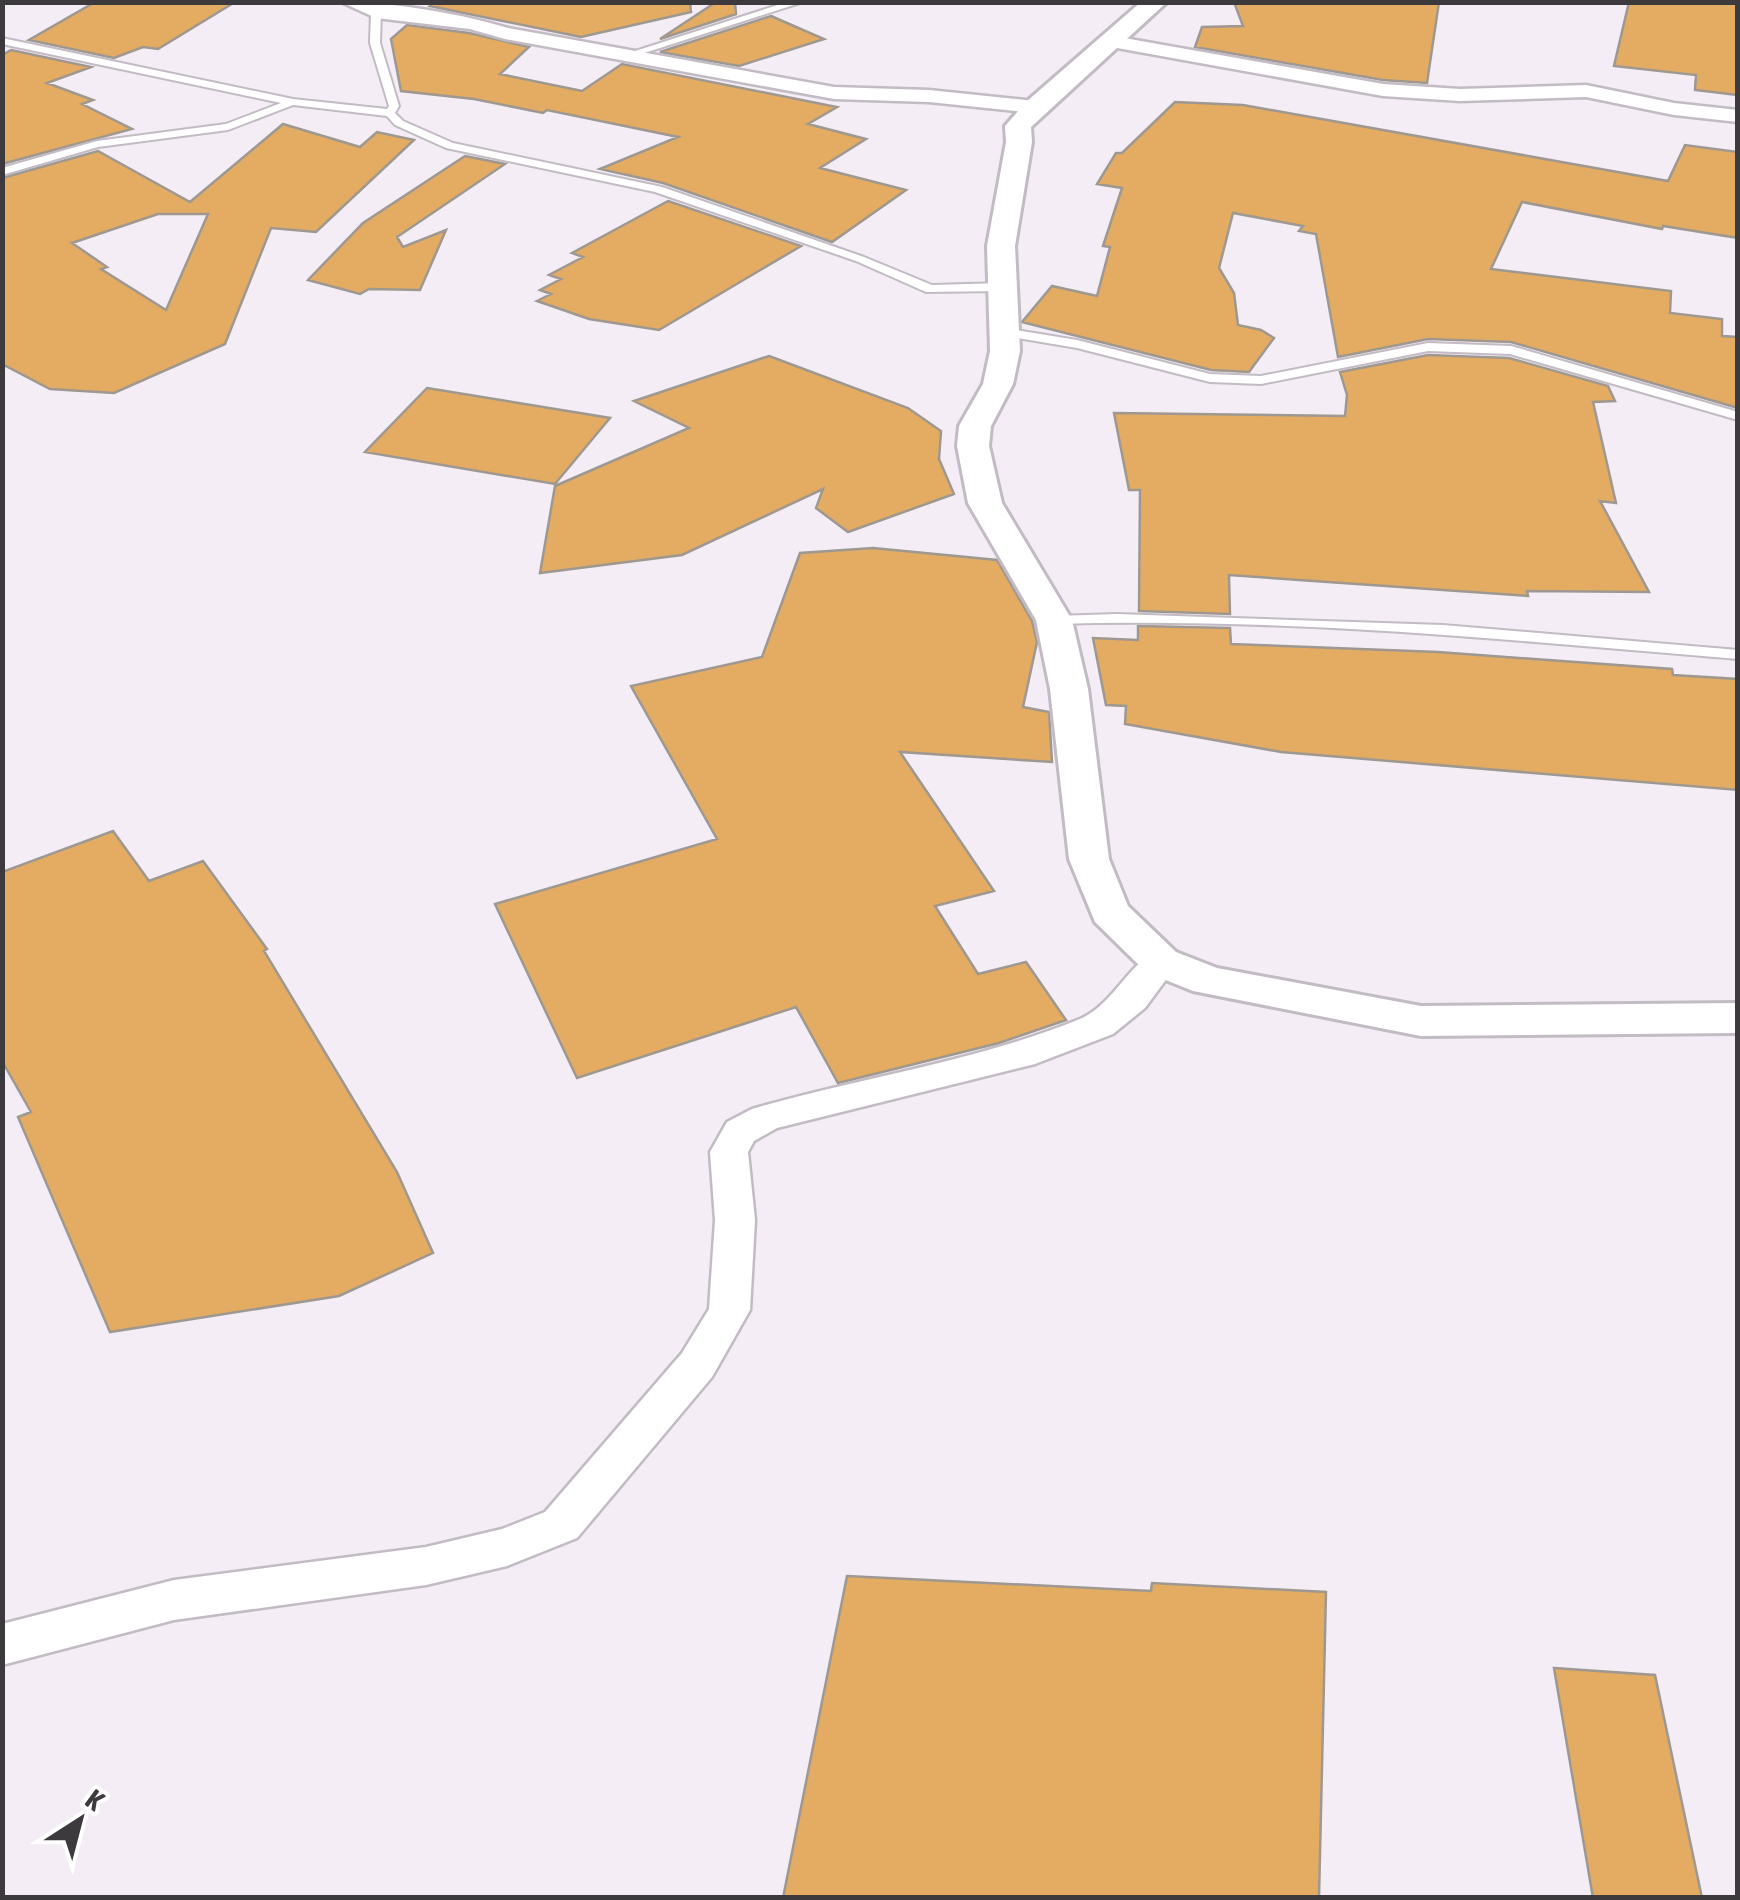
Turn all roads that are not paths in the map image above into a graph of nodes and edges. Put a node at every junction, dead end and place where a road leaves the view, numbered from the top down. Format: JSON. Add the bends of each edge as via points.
{"nodes":[{"id":1,"x":350,"y":2,"type":"edge"},
{"id":2,"x":798,"y":2,"type":"edge"},
{"id":3,"x":1156,"y":2,"type":"edge"},
{"id":4,"x":376,"y":12,"type":"junction"},
{"id":5,"x":2,"y":41,"type":"edge"},
{"id":6,"x":1113,"y":42,"type":"junction"},
{"id":7,"x":632,"y":54,"type":"junction"},
{"id":8,"x":293,"y":102,"type":"junction"},
{"id":9,"x":1035,"y":106,"type":"junction"},
{"id":10,"x":390,"y":113,"type":"junction"},
{"id":11,"x":1738,"y":116,"type":"edge"},
{"id":12,"x":2,"y":172,"type":"edge"},
{"id":13,"x":1003,"y":286,"type":"junction"},
{"id":14,"x":1004,"y":332,"type":"junction"},
{"id":15,"x":1738,"y":416,"type":"edge"},
{"id":16,"x":1054,"y":620,"type":"junction"},
{"id":17,"x":1738,"y":655,"type":"edge"},
{"id":18,"x":1160,"y":962,"type":"junction"},
{"id":19,"x":1738,"y":1018,"type":"edge"},
{"id":20,"x":2,"y":1645,"type":"edge"}],
"edges":[{"from":1,"to":4,"type":"street"},
{"from":2,"to":7,"type":"lane"},
{"from":3,"to":6,"type":"street"},
{"from":4,"to":7,"type":"street"},
{"from":4,"to":10,"type":"lane"},
{"from":5,"to":8,"type":"lane"},
{"from":6,"to":9,"type":"street"},
{"from":6,"to":11,"type":"street","via":[[1383,90],[1586,91]]},
{"from":7,"to":9,"type":"street","via":[[834,94]]},
{"from":8,"to":10,"type":"lane"},
{"from":8,"to":12,"type":"lane","via":[[228,127],[97,144]]},
{"from":9,"to":13,"type":"street","via":[[1018,126],[1000,246]]},
{"from":10,"to":13,"type":"lane","via":[[450,146],[658,189],[930,289]]},
{"from":13,"to":14,"type":"street"},
{"from":14,"to":15,"type":"lane","via":[[1210,378],[1261,380],[1428,347],[1511,350]]},
{"from":14,"to":16,"type":"street","via":[[998,384],[972,446],[984,504]]},
{"from":16,"to":17,"type":"lane","via":[[1443,629]]},
{"from":16,"to":18,"type":"street","via":[[1089,859],[1110,912]]},
{"from":18,"to":19,"type":"street","via":[[1208,980],[1421,1021]]},
{"from":18,"to":20,"type":"street","via":[[1132,999],[1084,1032],[1035,1051],[765,1118],[740,1132],[729,1152],[735,1220],[729,1310],[697,1365],[561,1525],[507,1547],[426,1566],[174,1600]]}]}
